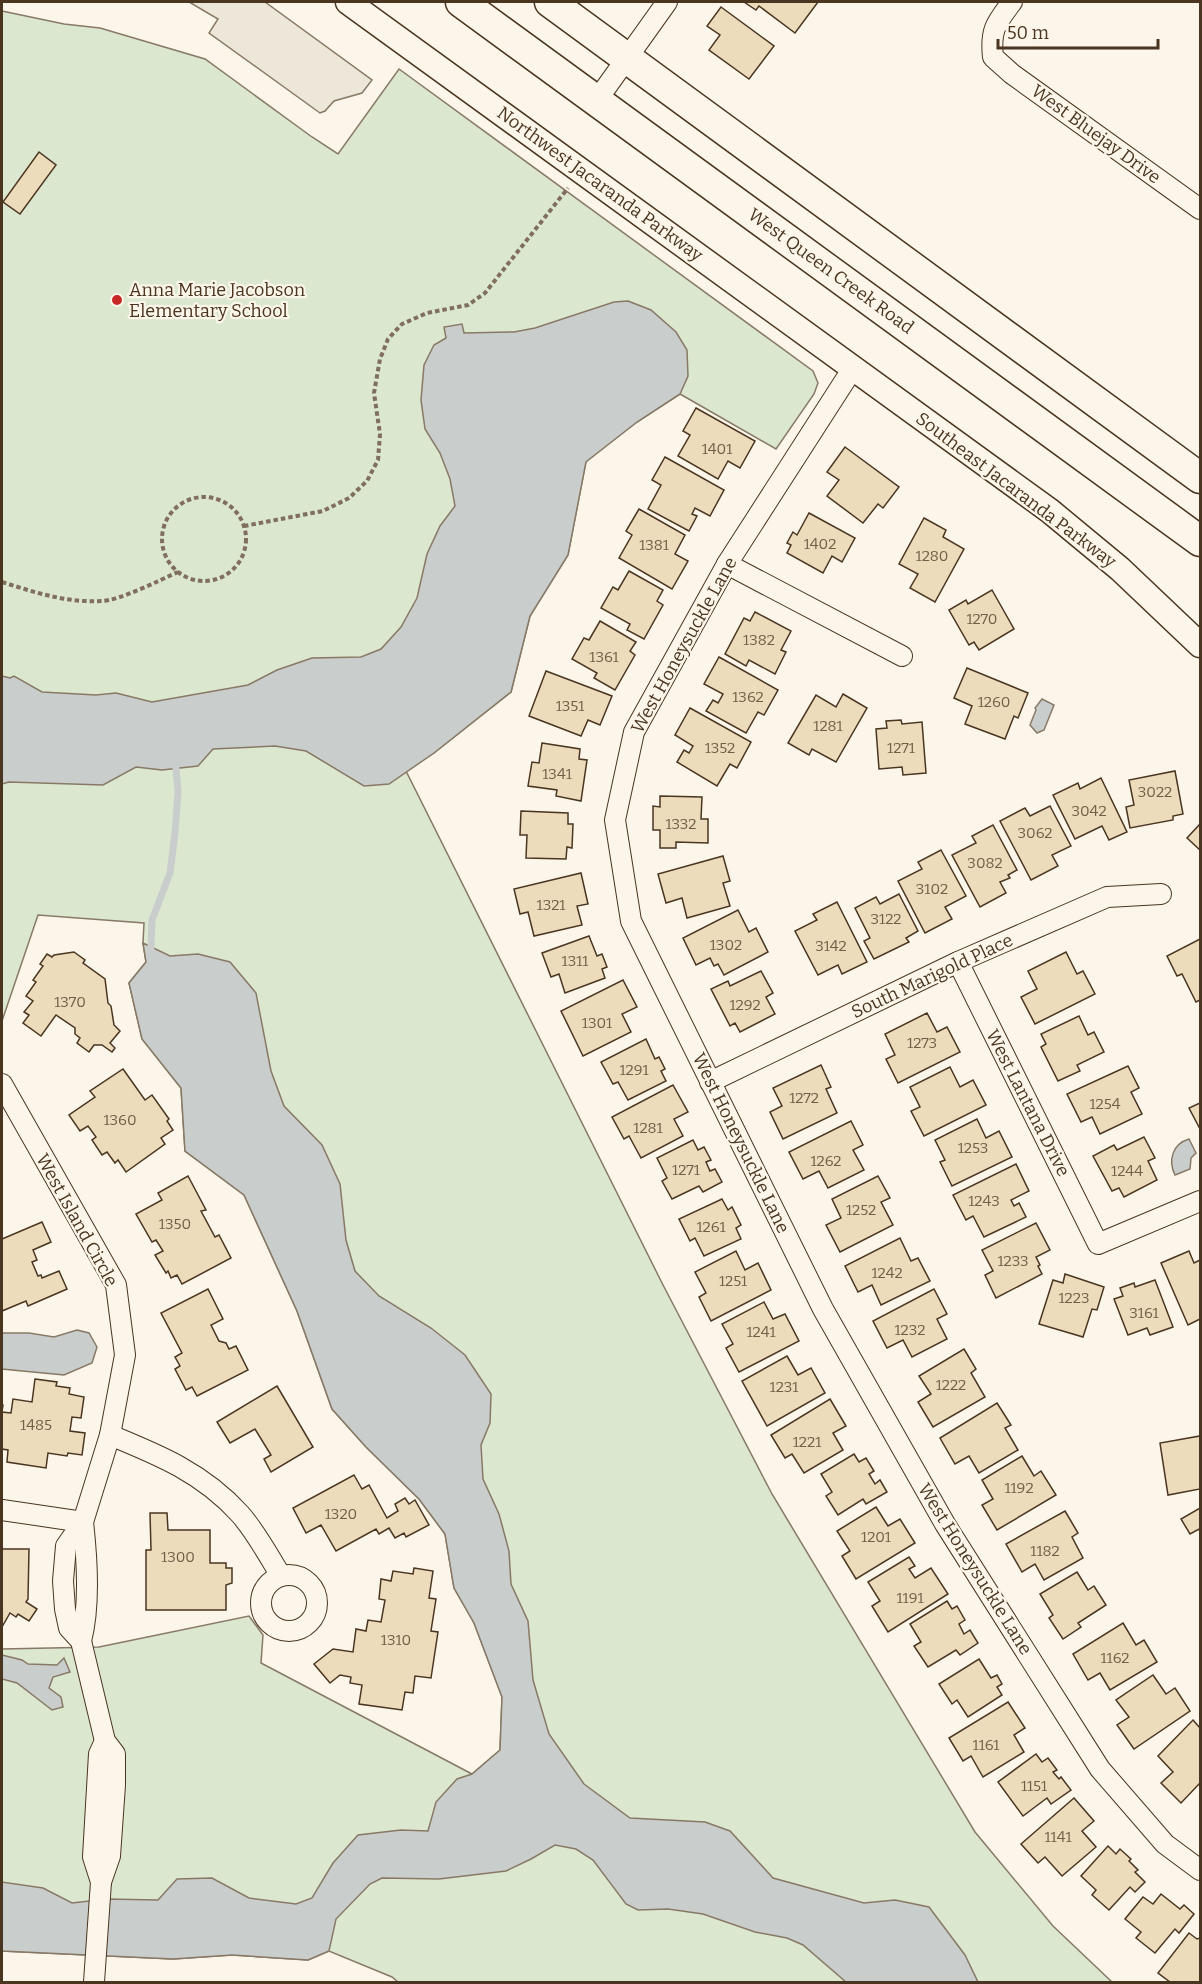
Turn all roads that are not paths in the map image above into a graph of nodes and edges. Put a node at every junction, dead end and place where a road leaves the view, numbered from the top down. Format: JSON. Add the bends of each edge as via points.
{"nodes":[{"id":1,"x":348,"y":2,"type":"edge"},
{"id":2,"x":461,"y":2,"type":"edge"},
{"id":3,"x":550,"y":2,"type":"edge"},
{"id":4,"x":667,"y":2,"type":"edge"},
{"id":5,"x":1012,"y":2,"type":"edge"},
{"id":6,"x":627,"y":58,"type":"junction"},
{"id":7,"x":597,"y":100,"type":"junction"},
{"id":8,"x":1200,"y":208,"type":"edge"},
{"id":9,"x":853,"y":368,"type":"junction"},
{"id":10,"x":1200,"y":478,"type":"edge"},
{"id":11,"x":1200,"y":542,"type":"edge"},
{"id":12,"x":727,"y":564,"type":"junction"},
{"id":13,"x":1200,"y":645,"type":"edge"},
{"id":14,"x":902,"y":656,"type":"dead end"},
{"id":15,"x":1161,"y":894,"type":"dead end"},
{"id":16,"x":958,"y":962,"type":"junction"},
{"id":17,"x":710,"y":1082,"type":"junction"},
{"id":18,"x":2,"y":1084,"type":"edge"},
{"id":19,"x":1200,"y":1201,"type":"edge"},
{"id":20,"x":110,"y":1435,"type":"junction"},
{"id":21,"x":2,"y":1510,"type":"edge"},
{"id":22,"x":83,"y":1522,"type":"junction"},
{"id":23,"x":280,"y":1576,"type":"dead end"},
{"id":24,"x":1200,"y":1870,"type":"edge"},
{"id":25,"x":94,"y":1983,"type":"edge"}],
"edges":[{"from":1,"to":9,"type":"street","name":"Northwest Jacaranda Parkway"},
{"from":2,"to":7,"type":"main road","name":"West Queen Creek Road"},
{"from":3,"to":6,"type":"main road"},
{"from":4,"to":6,"type":"street"},
{"from":5,"to":8,"type":"street","name":"West Bluejay Drive","via":[[998,20],[991,38],[993,57]]},
{"from":6,"to":7,"type":"street"},
{"from":6,"to":10,"type":"main road"},
{"from":7,"to":11,"type":"main road","name":"West Queen Creek Road"},
{"from":9,"to":12,"type":"street","name":"West Honeysuckle Lane"},
{"from":9,"to":13,"type":"street","name":"Southeast Jacaranda Parkway","via":[[1050,511],[1150,596]]},
{"from":12,"to":14,"type":"street"},
{"from":12,"to":17,"type":"street","name":"West Honeysuckle Lane","via":[[634,732],[615,820],[631,921]]},
{"from":15,"to":16,"type":"street","name":"South Marigold Place","via":[[1107,897]]},
{"from":16,"to":17,"type":"street","name":"South Marigold Place"},
{"from":16,"to":19,"type":"street","name":"West Lantana Drive","via":[[1098,1244]]},
{"from":17,"to":24,"type":"street","name":"West Honeysuckle Lane","via":[[823,1309],[945,1524],[1100,1769],[1165,1844]]},
{"from":18,"to":20,"type":"street","name":"West Island Circle","via":[[116,1285],[125,1355]]},
{"from":20,"to":22,"type":"street","name":"West Island Circle"},
{"from":20,"to":23,"type":"street","via":[[162,1456],[214,1489],[241,1515]]},
{"from":21,"to":22,"type":"street"},
{"from":22,"to":25,"type":"street","name":"West Island Circle","via":[[86,1621],[81,1641],[105,1741],[99,1754],[93,1857],[101,1882]]}]}
